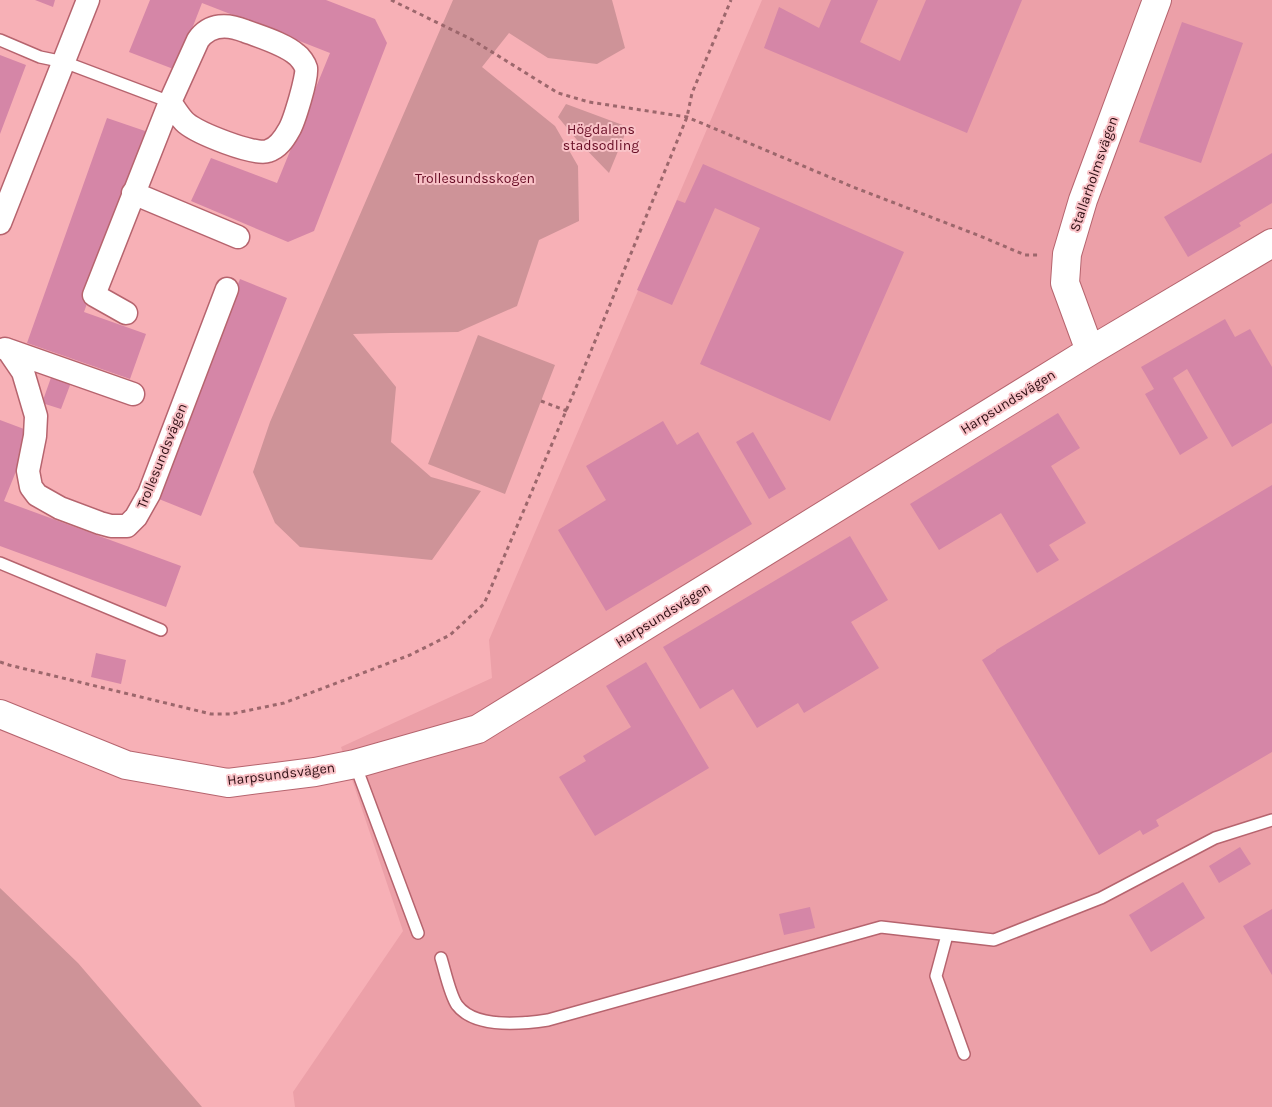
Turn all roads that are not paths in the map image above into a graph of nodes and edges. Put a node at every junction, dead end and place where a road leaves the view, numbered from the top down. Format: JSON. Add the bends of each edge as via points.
{"nodes":[{"id":1,"x":88,"y":0,"type":"edge"},
{"id":2,"x":1157,"y":0,"type":"edge"},
{"id":3,"x":0,"y":40,"type":"edge"},
{"id":4,"x":64,"y":62,"type":"junction"},
{"id":5,"x":170,"y":102,"type":"junction"},
{"id":6,"x":133,"y":193,"type":"junction"},
{"id":7,"x":0,"y":223,"type":"edge"},
{"id":8,"x":238,"y":236,"type":"dead end"},
{"id":9,"x":1272,"y":243,"type":"edge"},
{"id":10,"x":227,"y":289,"type":"dead end"},
{"id":11,"x":126,"y":312,"type":"dead end"},
{"id":12,"x":4,"y":348,"type":"edge"},
{"id":13,"x":1090,"y":351,"type":"junction"},
{"id":14,"x":133,"y":394,"type":"dead end"},
{"id":15,"x":0,"y":563,"type":"edge"},
{"id":16,"x":161,"y":630,"type":"dead end"},
{"id":17,"x":0,"y":714,"type":"edge"},
{"id":18,"x":355,"y":764,"type":"junction"},
{"id":19,"x":1272,"y":820,"type":"edge"},
{"id":20,"x":418,"y":933,"type":"dead end"},
{"id":21,"x":946,"y":935,"type":"junction"},
{"id":22,"x":441,"y":958,"type":"dead end"},
{"id":23,"x":964,"y":1054,"type":"dead end"}],
"edges":[{"from":1,"to":4,"type":"street"},
{"from":2,"to":13,"type":"street","name":"Stallarholmsvägen","via":[[1083,200],[1067,254],[1065,284]]},
{"from":3,"to":4,"type":"lane","via":[[40,57]]},
{"from":4,"to":5,"type":"lane"},
{"from":4,"to":7,"type":"street"},
{"from":5,"to":5,"type":"street","via":[[186,124],[215,139],[255,152],[267,152],[279,145],[290,129],[306,80],[306,68],[298,56],[280,45],[233,26],[214,27],[203,32],[198,40]]},
{"from":5,"to":6,"type":"street"},
{"from":6,"to":8,"type":"street"},
{"from":6,"to":11,"type":"street","via":[[94,295]]},
{"from":9,"to":13,"type":"street","name":"Harpsundsvägen"},
{"from":10,"to":12,"type":"street","name":"Trollesundsvägen","via":[[149,494],[136,517],[126,526],[100,523],[60,508],[37,495],[31,487],[28,471],[36,416],[22,372]]},
{"from":12,"to":14,"type":"street","name":"Trollesundsvägen"},
{"from":13,"to":18,"type":"street","name":"Harpsundsvägen","via":[[478,729]]},
{"from":15,"to":16,"type":"lane"},
{"from":17,"to":18,"type":"street","name":"Harpsundsvägen","via":[[126,765],[228,783]]},
{"from":18,"to":20,"type":"lane"},
{"from":19,"to":21,"type":"lane","via":[[1215,838],[1101,898],[994,940]]},
{"from":21,"to":22,"type":"lane","via":[[881,927],[548,1020],[515,1024],[480,1020],[462,1011],[454,1000]]},
{"from":21,"to":23,"type":"lane","via":[[936,976]]}]}
